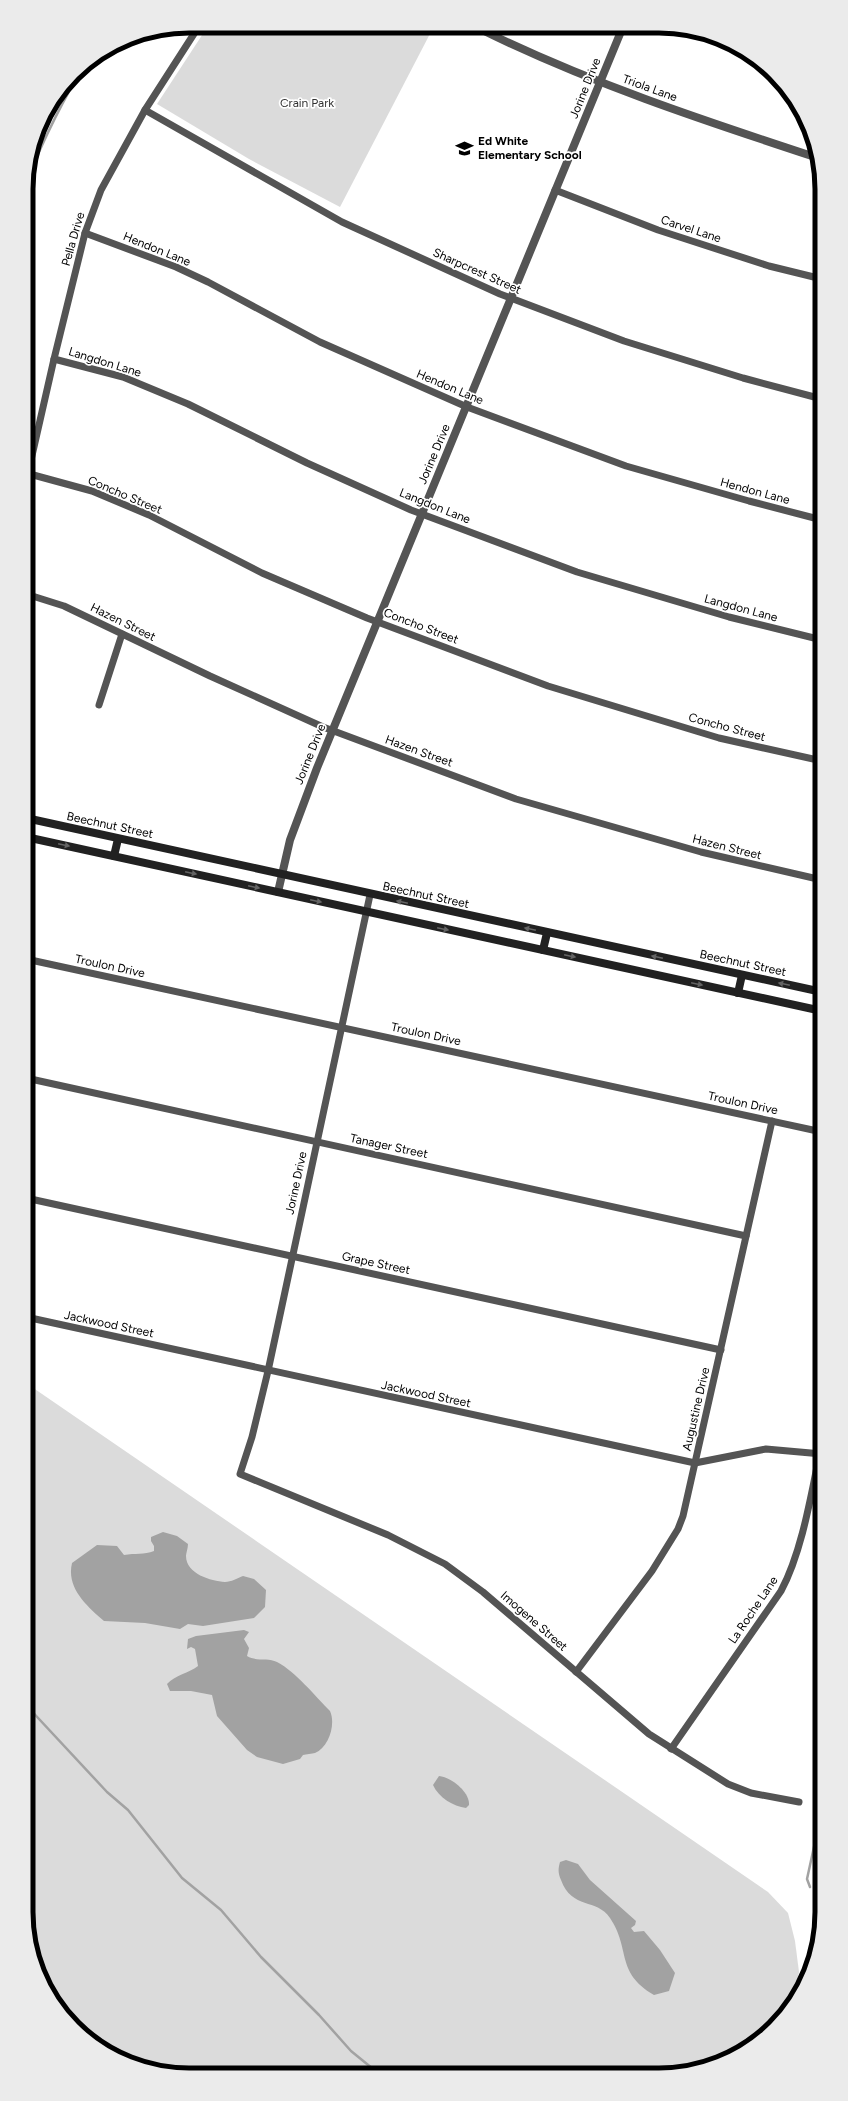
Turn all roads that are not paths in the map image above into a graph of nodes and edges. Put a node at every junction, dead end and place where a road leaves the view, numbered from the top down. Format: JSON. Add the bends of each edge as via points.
{"nodes":[{"id":1,"x":194,"y":33,"type":"edge"},
{"id":2,"x":489,"y":33,"type":"edge"},
{"id":3,"x":620,"y":33,"type":"edge"},
{"id":4,"x":600,"y":82,"type":"junction"},
{"id":5,"x":145,"y":110,"type":"junction"},
{"id":6,"x":811,"y":156,"type":"edge"},
{"id":7,"x":555,"y":190,"type":"junction"},
{"id":8,"x":85,"y":232,"type":"junction"},
{"id":9,"x":815,"y":277,"type":"edge"},
{"id":10,"x":510,"y":298,"type":"junction"},
{"id":11,"x":54,"y":359,"type":"junction"},
{"id":12,"x":815,"y":397,"type":"edge"},
{"id":13,"x":467,"y":407,"type":"junction"},
{"id":14,"x":33,"y":448,"type":"edge"},
{"id":15,"x":33,"y":475,"type":"edge"},
{"id":16,"x":422,"y":514,"type":"junction"},
{"id":17,"x":815,"y":518,"type":"edge"},
{"id":18,"x":33,"y":596,"type":"edge"},
{"id":19,"x":378,"y":622,"type":"junction"},
{"id":20,"x":122,"y":634,"type":"junction"},
{"id":21,"x":815,"y":638,"type":"edge"},
{"id":22,"x":99,"y":704,"type":"dead end"},
{"id":23,"x":332,"y":731,"type":"junction"},
{"id":24,"x":815,"y":759,"type":"edge"},
{"id":25,"x":33,"y":820,"type":"edge"},
{"id":26,"x":118,"y":838,"type":"junction"},
{"id":27,"x":33,"y":839,"type":"edge"},
{"id":28,"x":114,"y":856,"type":"junction"},
{"id":29,"x":282,"y":875,"type":"junction"},
{"id":30,"x":815,"y":878,"type":"edge"},
{"id":31,"x":278,"y":892,"type":"junction"},
{"id":32,"x":370,"y":895,"type":"junction"},
{"id":33,"x":367,"y":912,"type":"junction"},
{"id":34,"x":547,"y":933,"type":"junction"},
{"id":35,"x":543,"y":950,"type":"junction"},
{"id":36,"x":33,"y":961,"type":"edge"},
{"id":37,"x":742,"y":975,"type":"junction"},
{"id":38,"x":815,"y":991,"type":"edge"},
{"id":39,"x":738,"y":993,"type":"junction"},
{"id":40,"x":815,"y":1010,"type":"edge"},
{"id":41,"x":342,"y":1027,"type":"junction"},
{"id":42,"x":33,"y":1080,"type":"edge"},
{"id":43,"x":772,"y":1121,"type":"junction"},
{"id":44,"x":815,"y":1130,"type":"edge"},
{"id":45,"x":317,"y":1142,"type":"junction"},
{"id":46,"x":33,"y":1200,"type":"edge"},
{"id":47,"x":746,"y":1236,"type":"junction"},
{"id":48,"x":292,"y":1256,"type":"junction"},
{"id":49,"x":33,"y":1319,"type":"edge"},
{"id":50,"x":721,"y":1350,"type":"junction"},
{"id":51,"x":268,"y":1371,"type":"junction"},
{"id":52,"x":815,"y":1453,"type":"edge"},
{"id":53,"x":695,"y":1463,"type":"junction"},
{"id":54,"x":240,"y":1474,"type":"joint"},
{"id":55,"x":815,"y":1477,"type":"edge"},
{"id":56,"x":576,"y":1672,"type":"junction"},
{"id":57,"x":671,"y":1749,"type":"junction"},
{"id":58,"x":799,"y":1802,"type":"dead end"}],
"edges":[{"from":1,"to":5,"type":"street","name":"Pella Drive"},
{"from":2,"to":4,"type":"street","name":"Triola Lane"},
{"from":3,"to":4,"type":"street","name":"Jorine Drive"},
{"from":4,"to":6,"type":"street","name":"Triola Lane","via":[[698,119]]},
{"from":4,"to":7,"type":"street","name":"Jorine Drive"},
{"from":5,"to":8,"type":"street","name":"Pella Drive","via":[[101,190]]},
{"from":5,"to":10,"type":"street","name":"Sharpcrest Street","via":[[342,222]]},
{"from":7,"to":9,"type":"street","name":"Carvel Lane","via":[[658,230],[769,266]]},
{"from":7,"to":10,"type":"street","name":"Jorine Drive"},
{"from":8,"to":11,"type":"street","name":"Pella Drive"},
{"from":8,"to":13,"type":"street","name":"Hendon Lane","via":[[176,267],[320,342]]},
{"from":10,"to":12,"type":"street","name":"Sharpcrest Street","via":[[624,341],[742,378]]},
{"from":10,"to":13,"type":"street","name":"Jorine Drive"},
{"from":11,"to":14,"type":"street","name":"Pella Drive"},
{"from":11,"to":16,"type":"street","name":"Langdon Lane","via":[[123,377],[188,404],[307,463]]},
{"from":13,"to":16,"type":"street","name":"Jorine Drive"},
{"from":13,"to":17,"type":"street","name":"Hendon Lane","via":[[626,466]]},
{"from":15,"to":19,"type":"street","name":"Concho Street","via":[[92,491],[142,512],[262,573]]},
{"from":16,"to":19,"type":"street","name":"Jorine Drive"},
{"from":16,"to":21,"type":"street","name":"Langdon Lane","via":[[577,572],[729,617]]},
{"from":18,"to":20,"type":"street","name":"Hazen Street","via":[[64,606]]},
{"from":19,"to":23,"type":"street","name":"Jorine Drive"},
{"from":19,"to":24,"type":"street","name":"Concho Street","via":[[548,686],[719,738]]},
{"from":20,"to":22,"type":"street"},
{"from":20,"to":23,"type":"street","name":"Hazen Street"},
{"from":23,"to":29,"type":"street","name":"Jorine Drive","via":[[290,840]]},
{"from":23,"to":30,"type":"street","name":"Hazen Street","via":[[516,799],[701,852]]},
{"from":25,"to":26,"type":"main road","name":"Beechnut Street"},
{"from":26,"to":28,"type":"main road"},
{"from":26,"to":29,"type":"main road","name":"Beechnut Street"},
{"from":27,"to":28,"type":"main road","one_way":true},
{"from":28,"to":31,"type":"main road","one_way":true},
{"from":29,"to":31,"type":"street","name":"Jorine Drive"},
{"from":29,"to":32,"type":"main road","name":"Beechnut Street"},
{"from":31,"to":33,"type":"main road","one_way":true},
{"from":32,"to":33,"type":"street","name":"Jorine Drive"},
{"from":34,"to":32,"type":"main road","name":"Beechnut Street","one_way":true},
{"from":33,"to":35,"type":"main road","one_way":true},
{"from":33,"to":41,"type":"street","name":"Jorine Drive"},
{"from":34,"to":35,"type":"main road"},
{"from":37,"to":34,"type":"main road","name":"Beechnut Street","one_way":true},
{"from":35,"to":39,"type":"main road","one_way":true},
{"from":36,"to":41,"type":"street","name":"Troulon Drive"},
{"from":38,"to":37,"type":"main road","name":"Beechnut Street","one_way":true},
{"from":37,"to":39,"type":"main road"},
{"from":39,"to":40,"type":"main road"},
{"from":41,"to":43,"type":"street","name":"Troulon Drive"},
{"from":41,"to":45,"type":"street","name":"Jorine Drive"},
{"from":42,"to":45,"type":"street","name":"Tanager Street"},
{"from":43,"to":44,"type":"street","name":"Troulon Drive"},
{"from":43,"to":47,"type":"street","name":"Augustine Drive"},
{"from":45,"to":47,"type":"street","name":"Tanager Street"},
{"from":45,"to":48,"type":"street","name":"Jorine Drive"},
{"from":46,"to":48,"type":"street","name":"Grape Street"},
{"from":47,"to":50,"type":"street","name":"Augustine Drive"},
{"from":48,"to":50,"type":"street","name":"Grape Street"},
{"from":48,"to":51,"type":"street","name":"Jorine Drive"},
{"from":49,"to":51,"type":"street","name":"Jackwood Street"},
{"from":50,"to":53,"type":"street","name":"Augustine Drive"},
{"from":51,"to":53,"type":"street","name":"Jackwood Street"},
{"from":51,"to":54,"type":"street","name":"Jorine Drive"},
{"from":52,"to":53,"type":"street","name":"Jackwood Street","via":[[766,1449]]},
{"from":53,"to":56,"type":"street","name":"Augustine Drive","via":[[678,1529],[652,1571]]},
{"from":54,"to":56,"type":"street","name":"Imogene Street","via":[[388,1535],[445,1564],[483,1592]]},
{"from":55,"to":57,"type":"street","name":"La Roche Lane","via":[[790,1575]]},
{"from":56,"to":57,"type":"street","name":"Imogene Street","via":[[649,1734]]},
{"from":57,"to":58,"type":"street","name":"Imogene Street","via":[[728,1784],[751,1793]]}]}
